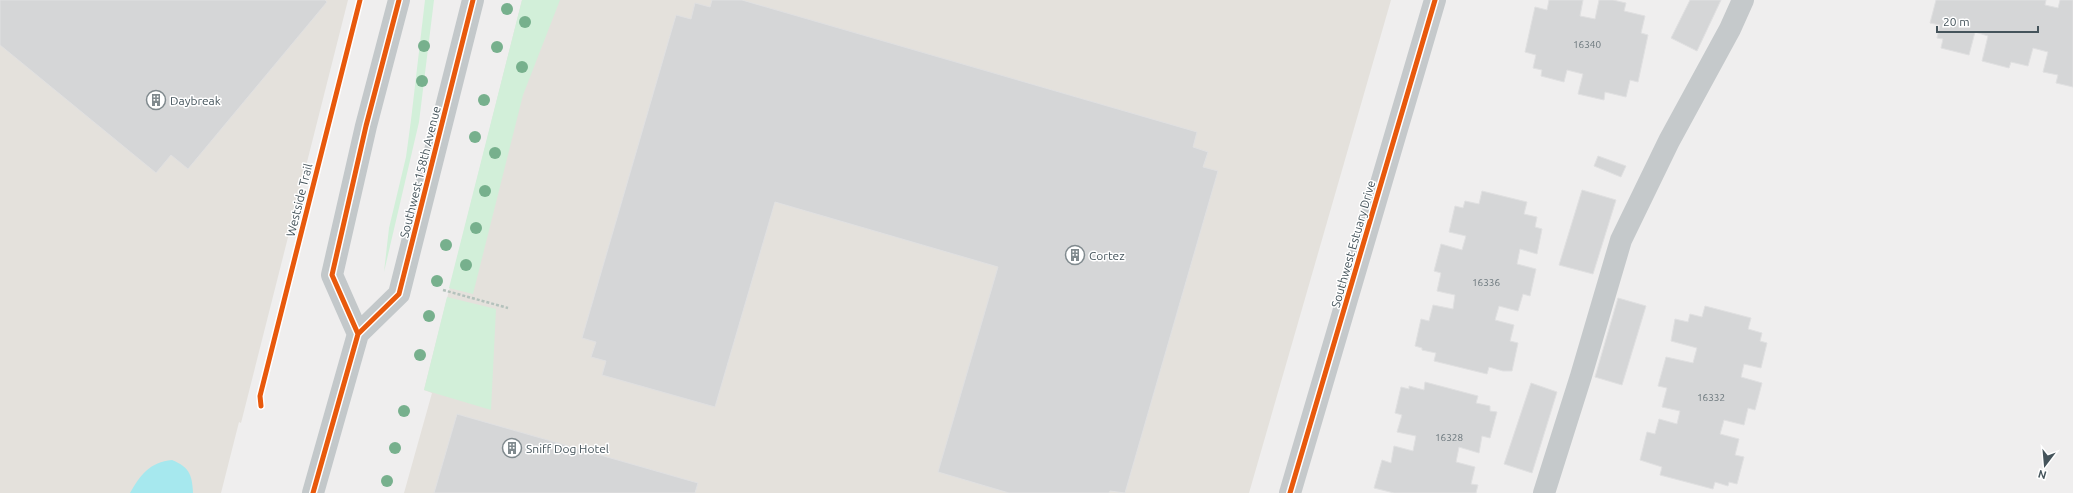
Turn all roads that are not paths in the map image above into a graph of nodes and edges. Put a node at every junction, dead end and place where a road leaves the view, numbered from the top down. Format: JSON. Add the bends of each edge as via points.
{"nodes":[{"id":1,"x":399,"y":0,"type":"edge"},
{"id":2,"x":473,"y":0,"type":"edge"},
{"id":3,"x":1435,"y":0,"type":"edge"},
{"id":4,"x":1743,"y":0,"type":"edge"},
{"id":5,"x":358,"y":334,"type":"junction"},
{"id":6,"x":313,"y":493,"type":"edge"},
{"id":7,"x":1290,"y":493,"type":"edge"},
{"id":8,"x":1544,"y":493,"type":"edge"}],
"edges":[{"from":1,"to":5,"type":"main road","via":[[366,126],[332,275]]},
{"from":2,"to":5,"type":"main road","name":"Southwest 158th Avenue","via":[[399,294]]},
{"from":3,"to":7,"type":"street","name":"Southwest Estuary Drive"},
{"from":4,"to":8,"type":"street","via":[[1620,240]]},
{"from":5,"to":6,"type":"main road","name":"Southwest 158th Avenue"}]}
